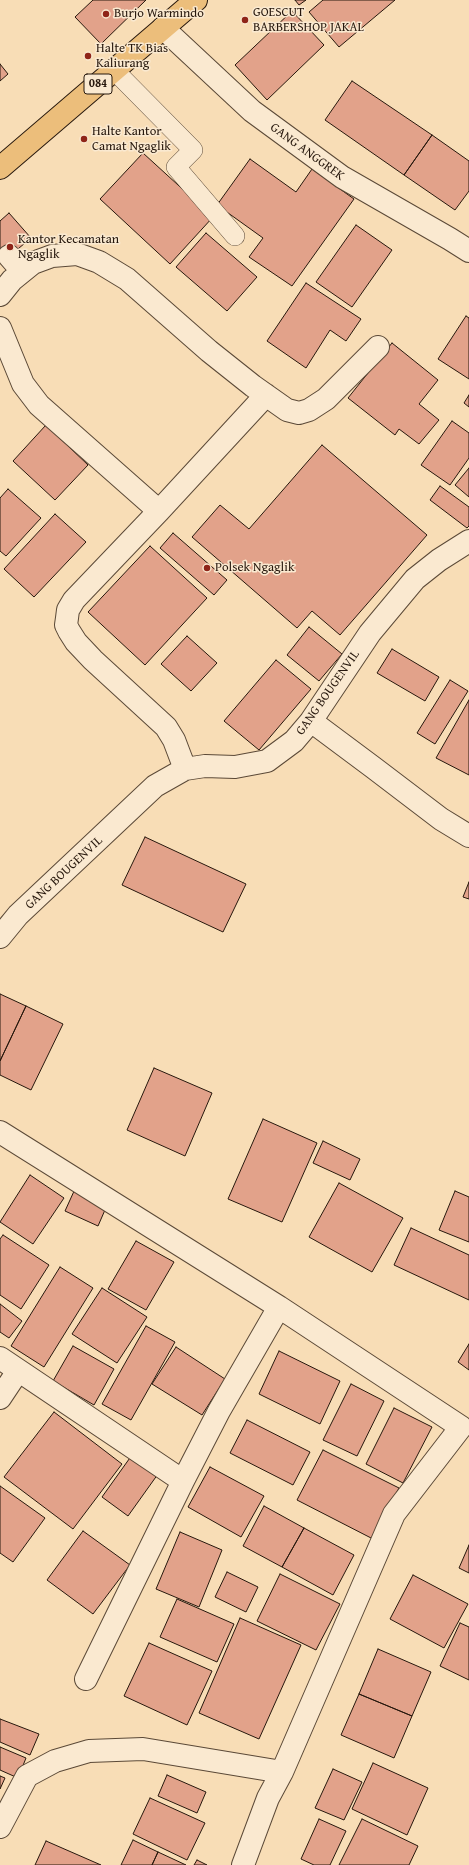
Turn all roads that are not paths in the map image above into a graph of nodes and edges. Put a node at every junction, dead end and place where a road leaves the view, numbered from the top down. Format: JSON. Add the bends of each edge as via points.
{"nodes":[{"id":1,"x":196,"y":0,"type":"edge"},
{"id":2,"x":163,"y":28,"type":"junction"},
{"id":3,"x":114,"y":70,"type":"junction"},
{"id":4,"x":0,"y":168,"type":"edge"},
{"id":5,"x":235,"y":236,"type":"dead end"},
{"id":6,"x":469,"y":251,"type":"edge"},
{"id":7,"x":0,"y":295,"type":"edge"},
{"id":8,"x":0,"y":328,"type":"edge"},
{"id":9,"x":378,"y":347,"type":"dead end"},
{"id":10,"x":266,"y":395,"type":"junction"},
{"id":11,"x":159,"y":511,"type":"junction"},
{"id":12,"x":469,"y":541,"type":"edge"},
{"id":13,"x":311,"y":721,"type":"junction"},
{"id":14,"x":185,"y":769,"type":"junction"},
{"id":15,"x":469,"y":836,"type":"edge"},
{"id":16,"x":0,"y":938,"type":"edge"},
{"id":17,"x":0,"y":1132,"type":"edge"},
{"id":18,"x":279,"y":1307,"type":"junction"},
{"id":19,"x":0,"y":1358,"type":"edge"},
{"id":20,"x":18,"y":1371,"type":"junction"},
{"id":21,"x":0,"y":1398,"type":"edge"},
{"id":22,"x":466,"y":1427,"type":"edge"},
{"id":23,"x":183,"y":1481,"type":"junction"},
{"id":24,"x":86,"y":1679,"type":"dead end"},
{"id":25,"x":282,"y":1772,"type":"junction"},
{"id":26,"x":0,"y":1827,"type":"edge"},
{"id":27,"x":243,"y":1865,"type":"edge"}],
"edges":[{"from":1,"to":2,"type":"main road","number":"084"},
{"from":2,"to":3,"type":"main road","number":"084"},
{"from":2,"to":6,"type":"street","name":"GANG ANGGREK","via":[[252,111],[342,177]]},
{"from":3,"to":4,"type":"main road","number":"084"},
{"from":3,"to":5,"type":"lane","via":[[193,150],[176,167]]},
{"from":7,"to":10,"type":"street","via":[[12,280],[16,264],[33,263],[52,256],[77,254],[100,262],[127,279],[209,351]]},
{"from":8,"to":11,"type":"street","via":[[23,384],[39,405]]},
{"from":9,"to":10,"type":"street","via":[[347,380],[309,410],[299,413],[287,410]]},
{"from":10,"to":11,"type":"street"},
{"from":11,"to":14,"type":"street","via":[[74,600],[68,610],[66,625],[76,642],[166,728],[174,740]]},
{"from":12,"to":13,"type":"street","name":"GANG BOUGENVIL","via":[[415,579],[370,633]]},
{"from":13,"to":14,"type":"street","name":"GANG BOUGENVIL","via":[[294,741],[267,761],[235,767],[205,766]]},
{"from":13,"to":15,"type":"street","via":[[440,820]]},
{"from":14,"to":16,"type":"street","name":"GANG BOUGENVIL","via":[[155,786],[18,915]]},
{"from":17,"to":18,"type":"street"},
{"from":18,"to":22,"type":"street"},
{"from":18,"to":23,"type":"street","via":[[219,1411]]},
{"from":19,"to":20,"type":"street"},
{"from":20,"to":21,"type":"street"},
{"from":20,"to":23,"type":"street"},
{"from":22,"to":25,"type":"street","via":[[394,1514]]},
{"from":23,"to":24,"type":"street"},
{"from":25,"to":26,"type":"street","via":[[142,1750],[89,1751],[55,1761],[27,1776]]},
{"from":25,"to":27,"type":"street","via":[[268,1798]]}]}
